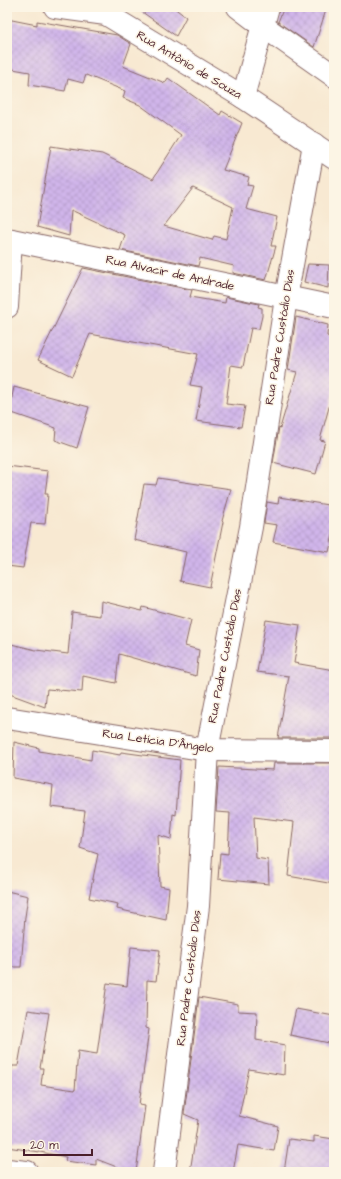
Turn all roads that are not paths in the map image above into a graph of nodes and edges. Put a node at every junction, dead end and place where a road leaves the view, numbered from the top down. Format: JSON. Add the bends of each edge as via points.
{"nodes":[{"id":1,"x":55,"y":7,"type":"edge"},
{"id":2,"x":238,"y":7,"type":"edge"},
{"id":3,"x":265,"y":17,"type":"edge"},
{"id":4,"x":334,"y":76,"type":"edge"},
{"id":5,"x":243,"y":97,"type":"junction"},
{"id":6,"x":314,"y":144,"type":"junction"},
{"id":7,"x":334,"y":158,"type":"edge"},
{"id":8,"x":9,"y":240,"type":"edge"},
{"id":9,"x":286,"y":298,"type":"junction"},
{"id":10,"x":7,"y":307,"type":"edge"},
{"id":11,"x":334,"y":307,"type":"edge"},
{"id":12,"x":7,"y":718,"type":"edge"},
{"id":13,"x":207,"y":750,"type":"junction"},
{"id":14,"x":334,"y":751,"type":"edge"},
{"id":15,"x":7,"y":1170,"type":"edge"},
{"id":16,"x":27,"y":1172,"type":"edge"},
{"id":17,"x":164,"y":1172,"type":"edge"}],
"edges":[{"from":1,"to":5,"type":"street","name":"Rua Antônio de Souza","via":[[106,14]]},
{"from":2,"to":3,"type":"street"},
{"from":3,"to":4,"type":"street"},
{"from":3,"to":5,"type":"street"},
{"from":5,"to":6,"type":"street","name":"Rua Antônio de Souza"},
{"from":6,"to":7,"type":"street","name":"Rua Antônio de Souza"},
{"from":6,"to":9,"type":"street","name":"Rua Padre Custódio Dias"},
{"from":8,"to":9,"type":"street","name":"Rua Alvacir de Andrade"},
{"from":8,"to":10,"type":"street"},
{"from":9,"to":11,"type":"street","name":"Rua Alvacir de Andrade"},
{"from":9,"to":13,"type":"street","name":"Rua Padre Custódio Dias","via":[[251,527]]},
{"from":12,"to":13,"type":"street","name":"Rua Letícia D'Ângelo"},
{"from":13,"to":14,"type":"street","name":"Rua Letícia D'Ângelo"},
{"from":13,"to":17,"type":"street","name":"Rua Padre Custódio Dias","via":[[198,906]]},
{"from":15,"to":16,"type":"street"}]}
